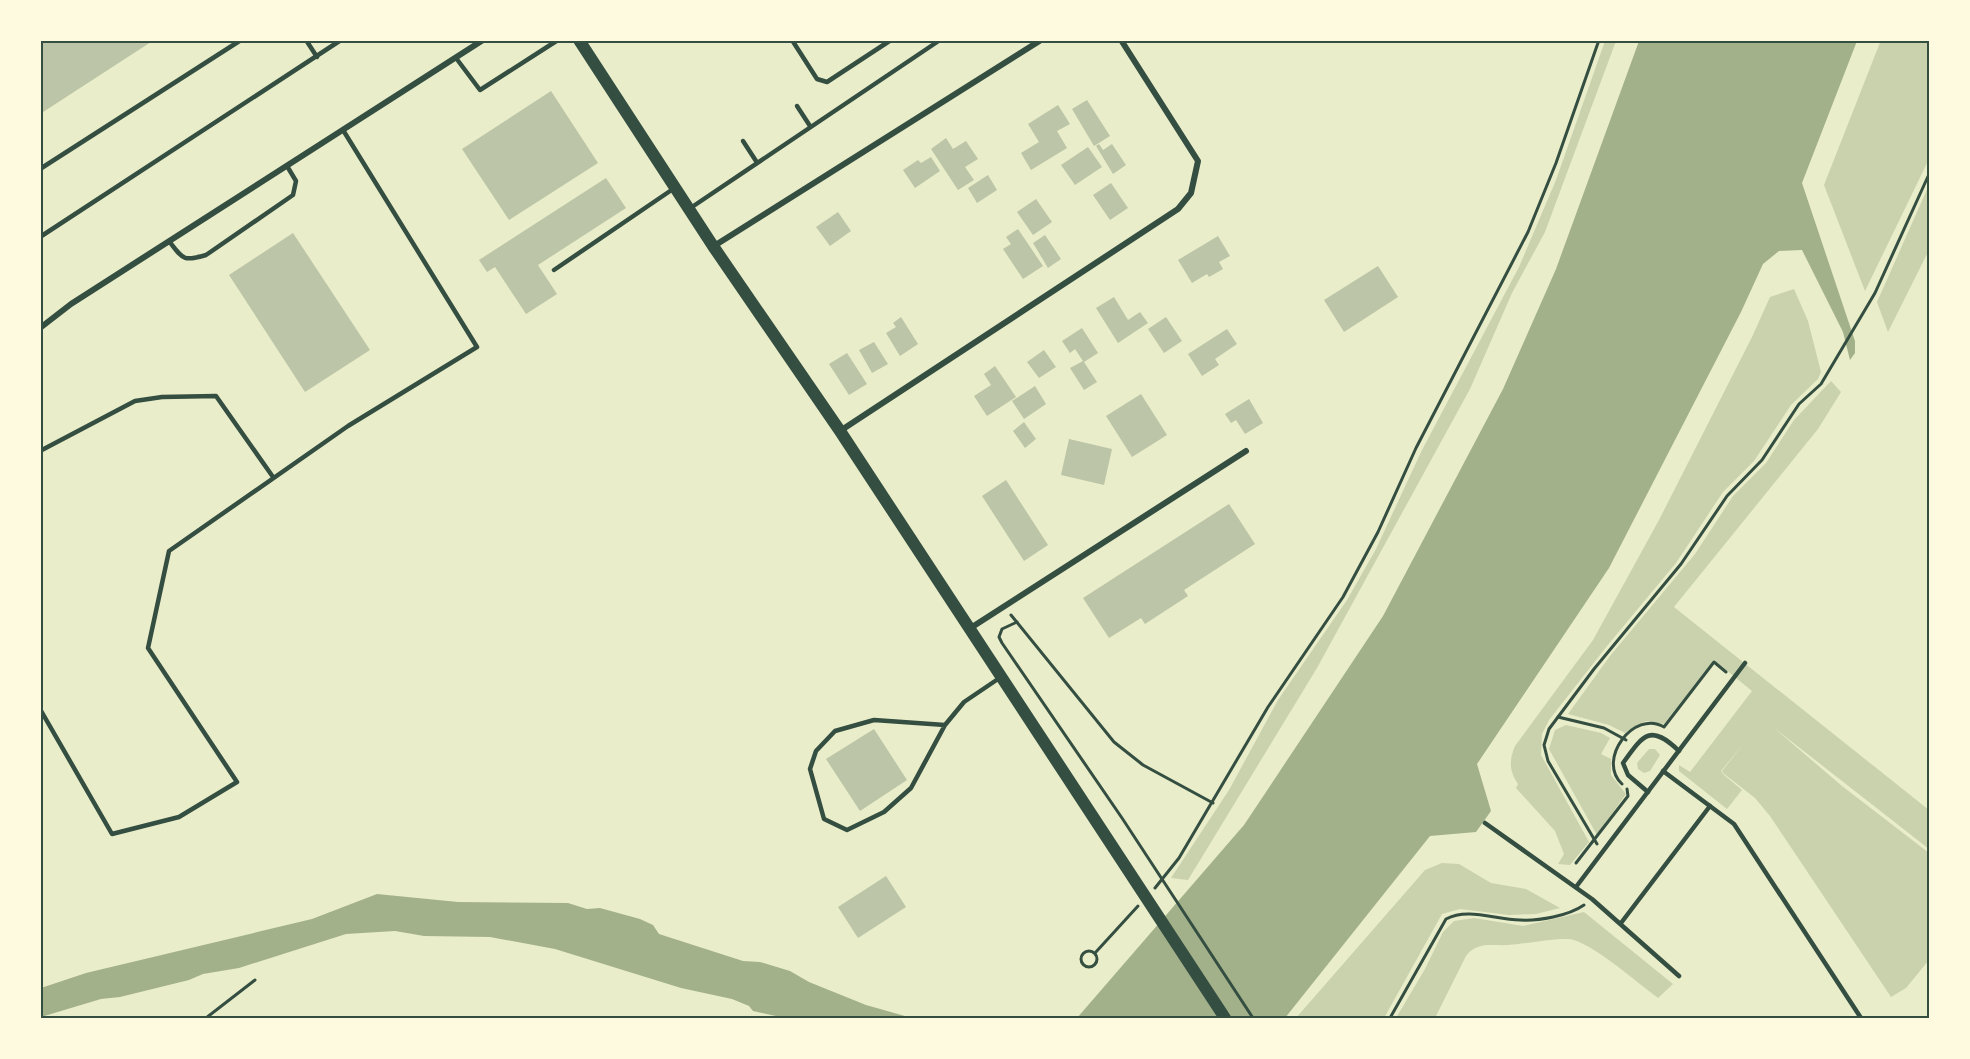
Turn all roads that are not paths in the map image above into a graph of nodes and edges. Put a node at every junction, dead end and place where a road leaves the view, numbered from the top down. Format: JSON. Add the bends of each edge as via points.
{"nodes":[{"id":1,"x":241,"y":40,"type":"edge"},
{"id":2,"x":306,"y":40,"type":"edge"},
{"id":3,"x":341,"y":40,"type":"edge"},
{"id":4,"x":483,"y":40,"type":"edge"},
{"id":5,"x":558,"y":40,"type":"edge"},
{"id":6,"x":579,"y":40,"type":"edge"},
{"id":7,"x":792,"y":40,"type":"edge"},
{"id":8,"x":891,"y":40,"type":"edge"},
{"id":9,"x":940,"y":40,"type":"edge"},
{"id":10,"x":1041,"y":40,"type":"edge"},
{"id":11,"x":1121,"y":40,"type":"edge"},
{"id":12,"x":317,"y":57,"type":"junction"},
{"id":13,"x":456,"y":58,"type":"junction"},
{"id":14,"x":797,"y":106,"type":"dead end"},
{"id":15,"x":810,"y":126,"type":"junction"},
{"id":16,"x":343,"y":130,"type":"junction"},
{"id":17,"x":743,"y":141,"type":"dead end"},
{"id":18,"x":756,"y":161,"type":"junction"},
{"id":19,"x":287,"y":166,"type":"junction"},
{"id":20,"x":40,"y":169,"type":"edge"},
{"id":21,"x":675,"y":187,"type":"junction"},
{"id":22,"x":689,"y":208,"type":"junction"},
{"id":23,"x":40,"y":237,"type":"edge"},
{"id":24,"x":169,"y":241,"type":"junction"},
{"id":25,"x":713,"y":246,"type":"junction"},
{"id":26,"x":554,"y":270,"type":"dead end"},
{"id":27,"x":40,"y":328,"type":"edge"},
{"id":28,"x":840,"y":431,"type":"junction"},
{"id":29,"x":40,"y":451,"type":"edge"},
{"id":30,"x":1246,"y":451,"type":"dead end"},
{"id":31,"x":273,"y":477,"type":"junction"},
{"id":32,"x":969,"y":629,"type":"junction"},
{"id":33,"x":1745,"y":663,"type":"dead end"},
{"id":34,"x":1001,"y":677,"type":"junction"},
{"id":35,"x":40,"y":709,"type":"edge"},
{"id":36,"x":945,"y":726,"type":"junction"},
{"id":37,"x":1679,"y":751,"type":"junction"},
{"id":38,"x":1663,"y":771,"type":"junction"},
{"id":39,"x":1648,"y":792,"type":"junction"},
{"id":40,"x":1710,"y":806,"type":"junction"},
{"id":41,"x":1485,"y":823,"type":"dead end"},
{"id":42,"x":1576,"y":887,"type":"junction"},
{"id":43,"x":1621,"y":923,"type":"junction"},
{"id":44,"x":1679,"y":976,"type":"dead end"},
{"id":45,"x":1225,"y":1018,"type":"edge"},
{"id":46,"x":1861,"y":1018,"type":"edge"}],
"edges":[{"from":1,"to":20,"type":"lane"},
{"from":2,"to":12,"type":"lane"},
{"from":3,"to":12,"type":"lane"},
{"from":4,"to":13,"type":"street"},
{"from":5,"to":13,"type":"lane","via":[[480,90]]},
{"from":6,"to":21,"type":"main road"},
{"from":7,"to":8,"type":"lane","via":[[817,79],[827,82]]},
{"from":9,"to":15,"type":"lane"},
{"from":10,"to":25,"type":"street"},
{"from":11,"to":28,"type":"street","via":[[1198,161],[1191,193],[1178,209]]},
{"from":12,"to":23,"type":"lane"},
{"from":13,"to":16,"type":"street"},
{"from":14,"to":15,"type":"lane"},
{"from":15,"to":18,"type":"lane"},
{"from":16,"to":19,"type":"street"},
{"from":16,"to":31,"type":"lane","via":[[477,347]]},
{"from":17,"to":18,"type":"lane"},
{"from":18,"to":22,"type":"lane"},
{"from":19,"to":24,"type":"street"},
{"from":19,"to":24,"type":"lane","via":[[296,181],[294,195],[206,255],[190,260],[181,257]]},
{"from":21,"to":22,"type":"main road"},
{"from":21,"to":26,"type":"lane"},
{"from":22,"to":25,"type":"main road"},
{"from":24,"to":27,"type":"street"},
{"from":25,"to":28,"type":"main road"},
{"from":28,"to":32,"type":"main road"},
{"from":29,"to":31,"type":"lane","via":[[135,401],[216,396]]},
{"from":30,"to":32,"type":"street"},
{"from":31,"to":35,"type":"lane","via":[[169,551],[148,648],[237,782],[179,817],[112,834]]},
{"from":32,"to":34,"type":"main road"},
{"from":33,"to":37,"type":"lane"},
{"from":34,"to":36,"type":"lane","via":[[964,702]]},
{"from":34,"to":45,"type":"main road"},
{"from":36,"to":36,"type":"lane","via":[[911,788],[884,812],[847,830],[824,819],[810,769],[816,751],[835,731],[874,720]]},
{"from":37,"to":38,"type":"lane"},
{"from":37,"to":39,"type":"lane","via":[[1660,736],[1653,734],[1640,739],[1623,763],[1624,769]]},
{"from":38,"to":39,"type":"lane"},
{"from":38,"to":40,"type":"lane"},
{"from":39,"to":42,"type":"lane"},
{"from":40,"to":43,"type":"lane"},
{"from":40,"to":46,"type":"lane","via":[[1734,824]]},
{"from":41,"to":42,"type":"lane"},
{"from":42,"to":43,"type":"lane"},
{"from":43,"to":44,"type":"lane"}]}
